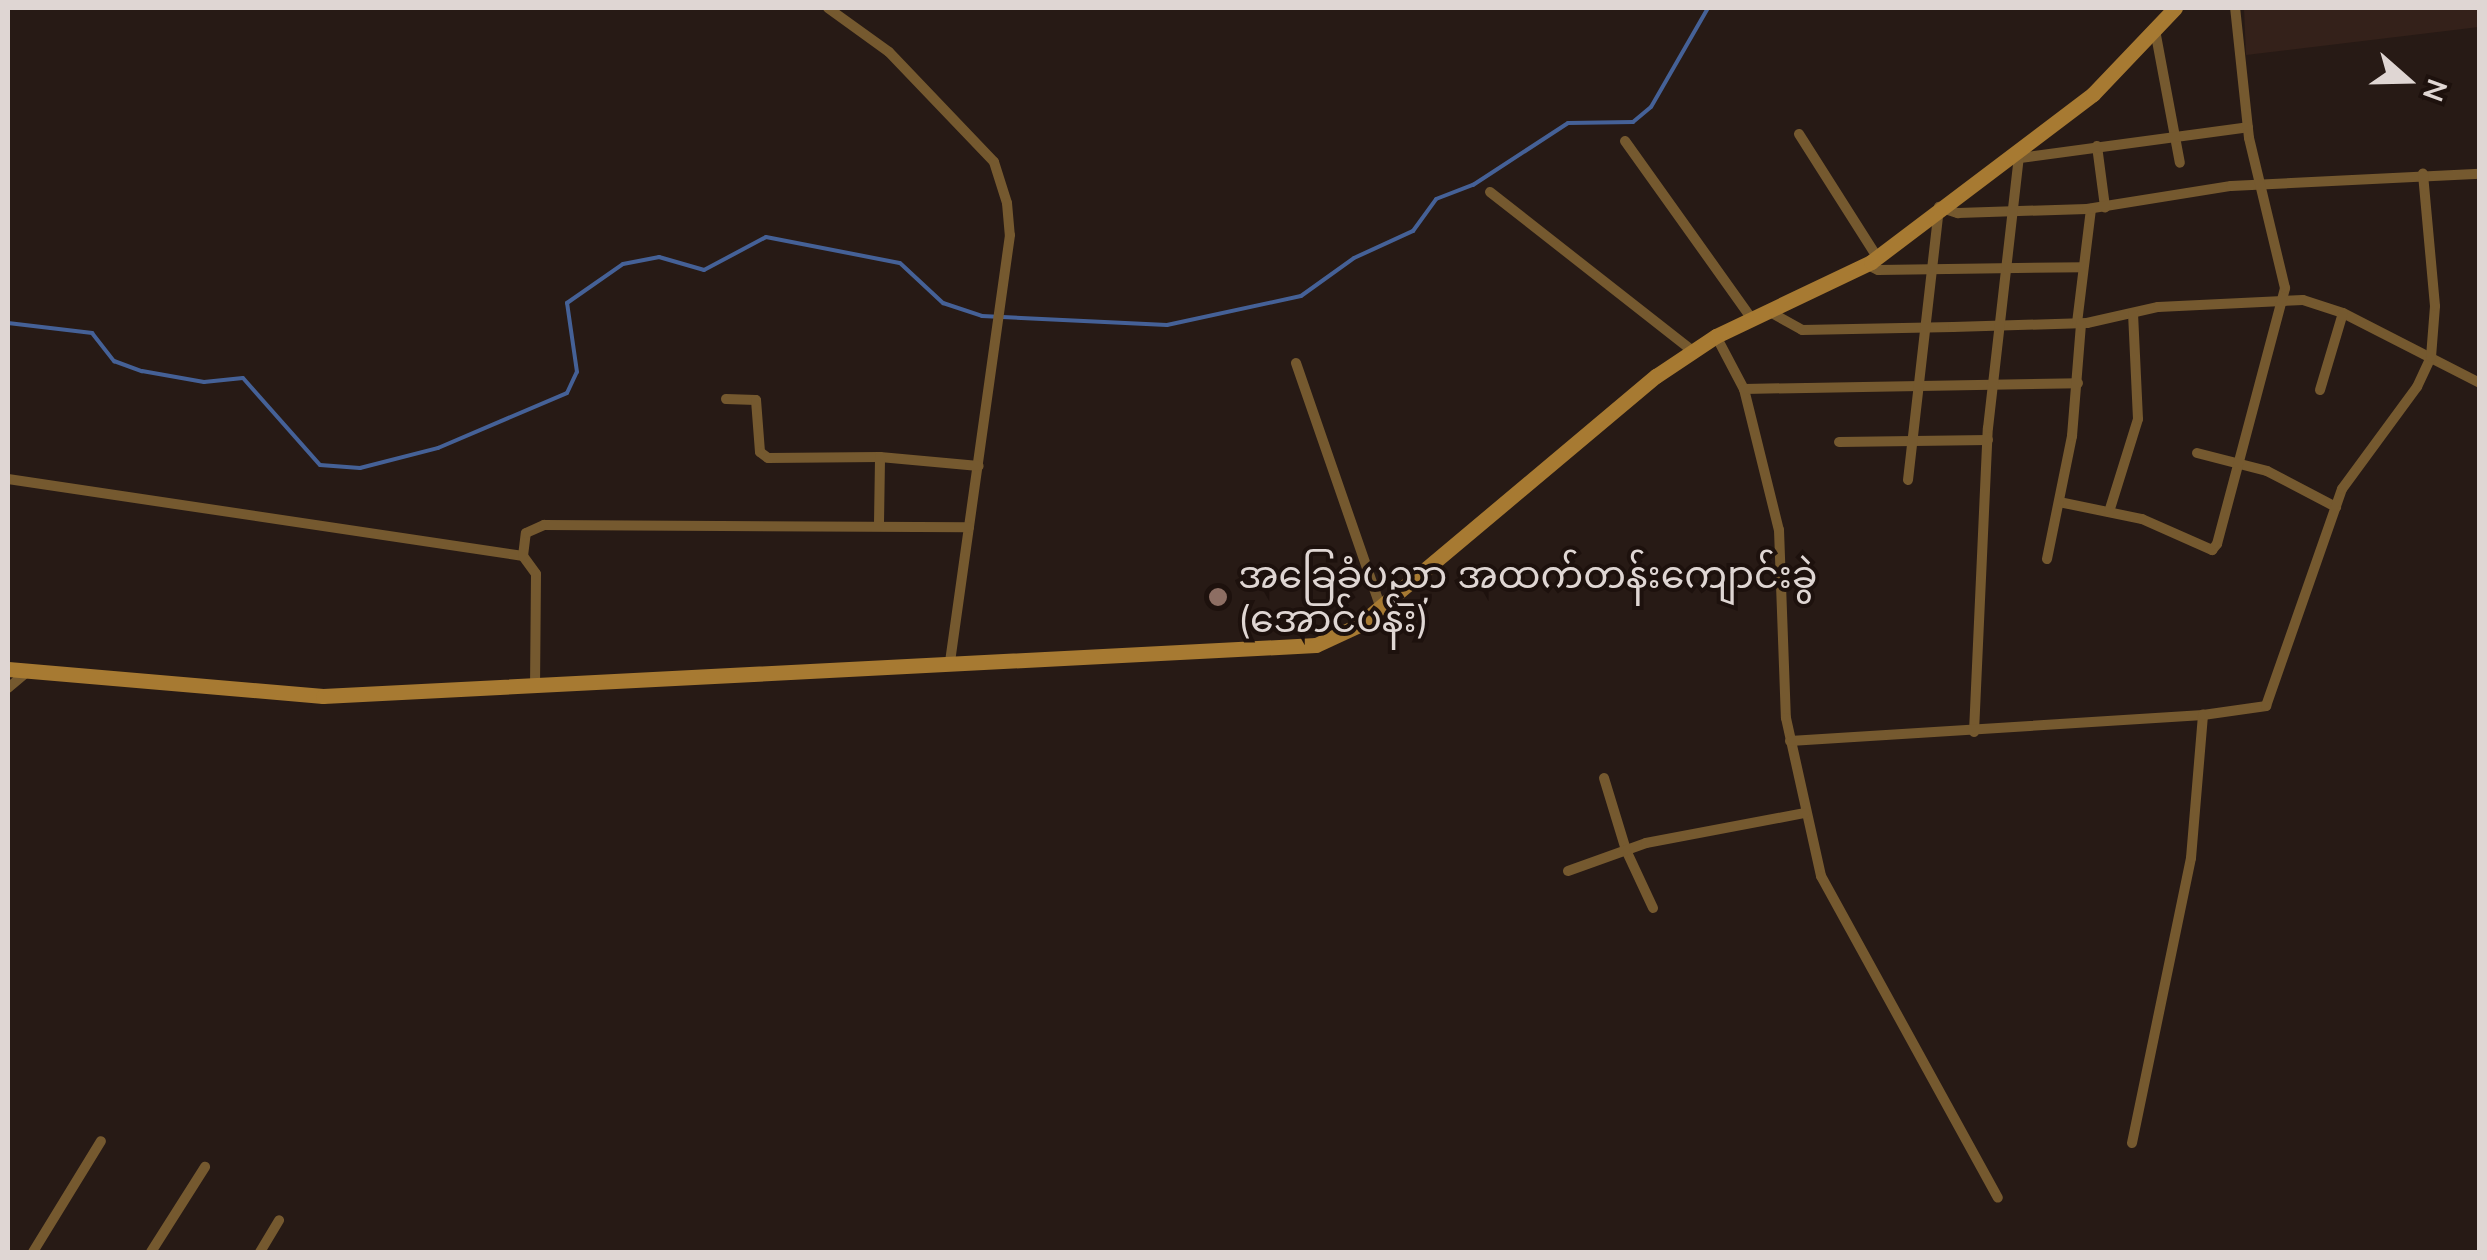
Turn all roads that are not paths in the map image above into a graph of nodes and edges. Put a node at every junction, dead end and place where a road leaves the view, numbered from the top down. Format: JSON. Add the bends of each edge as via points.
{"nodes":[{"id":1,"x":828,"y":8,"type":"edge"},
{"id":2,"x":2235,"y":8,"type":"edge"},
{"id":3,"x":2171,"y":9,"type":"edge"},
{"id":4,"x":2155,"y":30,"type":"junction"},
{"id":5,"x":2248,"y":127,"type":"junction"},
{"id":6,"x":1799,"y":134,"type":"dead end"},
{"id":7,"x":2174,"y":136,"type":"junction"},
{"id":8,"x":1625,"y":142,"type":"dead end"},
{"id":9,"x":2097,"y":146,"type":"junction"},
{"id":10,"x":2020,"y":153,"type":"junction"},
{"id":11,"x":2180,"y":163,"type":"dead end"},
{"id":12,"x":2423,"y":174,"type":"junction"},
{"id":13,"x":2480,"y":174,"type":"edge"},
{"id":14,"x":2261,"y":184,"type":"junction"},
{"id":15,"x":1490,"y":192,"type":"dead end"},
{"id":16,"x":1939,"y":207,"type":"junction"},
{"id":17,"x":2105,"y":207,"type":"junction"},
{"id":18,"x":2091,"y":209,"type":"junction"},
{"id":19,"x":2014,"y":212,"type":"junction"},
{"id":20,"x":1871,"y":260,"type":"junction"},
{"id":21,"x":2083,"y":267,"type":"junction"},
{"id":22,"x":2007,"y":269,"type":"junction"},
{"id":23,"x":1932,"y":270,"type":"junction"},
{"id":24,"x":2284,"y":298,"type":"junction"},
{"id":25,"x":1768,"y":312,"type":"junction"},
{"id":26,"x":2133,"y":313,"type":"junction"},
{"id":27,"x":2343,"y":313,"type":"junction"},
{"id":28,"x":1752,"y":319,"type":"junction"},
{"id":29,"x":2079,"y":323,"type":"junction"},
{"id":30,"x":1998,"y":326,"type":"junction"},
{"id":31,"x":1921,"y":327,"type":"junction"},
{"id":32,"x":1716,"y":336,"type":"junction"},
{"id":33,"x":1693,"y":351,"type":"junction"},
{"id":34,"x":2431,"y":357,"type":"junction"},
{"id":35,"x":1296,"y":363,"type":"dead end"},
{"id":36,"x":1993,"y":382,"type":"junction"},
{"id":37,"x":1914,"y":383,"type":"junction"},
{"id":38,"x":2480,"y":383,"type":"edge"},
{"id":39,"x":2078,"y":384,"type":"junction"},
{"id":40,"x":1744,"y":390,"type":"junction"},
{"id":41,"x":2320,"y":390,"type":"dead end"},
{"id":42,"x":726,"y":399,"type":"dead end"},
{"id":43,"x":1988,"y":440,"type":"junction"},
{"id":44,"x":1839,"y":442,"type":"dead end"},
{"id":45,"x":1910,"y":442,"type":"junction"},
{"id":46,"x":2197,"y":452,"type":"dead end"},
{"id":47,"x":880,"y":457,"type":"junction"},
{"id":48,"x":2238,"y":460,"type":"junction"},
{"id":49,"x":978,"y":466,"type":"junction"},
{"id":50,"x":8,"y":480,"type":"edge"},
{"id":51,"x":1908,"y":480,"type":"dead end"},
{"id":52,"x":2060,"y":502,"type":"junction"},
{"id":53,"x":2336,"y":506,"type":"junction"},
{"id":54,"x":2109,"y":512,"type":"junction"},
{"id":55,"x":878,"y":523,"type":"junction"},
{"id":56,"x":968,"y":527,"type":"junction"},
{"id":57,"x":523,"y":556,"type":"junction"},
{"id":58,"x":2047,"y":559,"type":"dead end"},
{"id":59,"x":1381,"y":608,"type":"junction"},
{"id":60,"x":950,"y":661,"type":"junction"},
{"id":61,"x":8,"y":669,"type":"edge"},
{"id":62,"x":28,"y":670,"type":"junction"},
{"id":63,"x":535,"y":686,"type":"junction"},
{"id":64,"x":8,"y":688,"type":"edge"},
{"id":65,"x":2204,"y":715,"type":"junction"},
{"id":66,"x":1974,"y":732,"type":"junction"},
{"id":67,"x":1790,"y":741,"type":"junction"},
{"id":68,"x":1604,"y":778,"type":"dead end"},
{"id":69,"x":1805,"y":813,"type":"junction"},
{"id":70,"x":1626,"y":850,"type":"junction"},
{"id":71,"x":1568,"y":870,"type":"dead end"},
{"id":72,"x":1653,"y":908,"type":"dead end"},
{"id":73,"x":101,"y":1141,"type":"dead end"},
{"id":74,"x":2132,"y":1143,"type":"dead end"},
{"id":75,"x":205,"y":1167,"type":"dead end"},
{"id":76,"x":1998,"y":1198,"type":"dead end"},
{"id":77,"x":279,"y":1220,"type":"dead end"},
{"id":78,"x":33,"y":1252,"type":"edge"},
{"id":79,"x":151,"y":1252,"type":"edge"},
{"id":80,"x":260,"y":1252,"type":"edge"}],
"edges":[{"from":1,"to":49,"type":"street","via":[[889,52],[994,162],[1010,235]]},
{"from":2,"to":5,"type":"street"},
{"from":3,"to":4,"type":"main road"},
{"from":4,"to":7,"type":"street"},
{"from":4,"to":10,"type":"main road","via":[[2093,94]]},
{"from":5,"to":7,"type":"street"},
{"from":5,"to":14,"type":"street"},
{"from":6,"to":20,"type":"street"},
{"from":7,"to":9,"type":"street"},
{"from":7,"to":11,"type":"street"},
{"from":8,"to":28,"type":"street"},
{"from":9,"to":10,"type":"street"},
{"from":9,"to":17,"type":"street"},
{"from":10,"to":16,"type":"main road"},
{"from":10,"to":19,"type":"street"},
{"from":12,"to":13,"type":"street"},
{"from":12,"to":14,"type":"street"},
{"from":12,"to":34,"type":"street","via":[[2434,306]]},
{"from":14,"to":17,"type":"street"},
{"from":14,"to":24,"type":"street"},
{"from":15,"to":33,"type":"street"},
{"from":16,"to":19,"type":"street"},
{"from":16,"to":20,"type":"main road"},
{"from":16,"to":23,"type":"street"},
{"from":17,"to":18,"type":"street"},
{"from":18,"to":19,"type":"street"},
{"from":18,"to":21,"type":"street"},
{"from":19,"to":22,"type":"street"},
{"from":20,"to":23,"type":"street"},
{"from":20,"to":25,"type":"main road"},
{"from":21,"to":22,"type":"street"},
{"from":21,"to":29,"type":"street"},
{"from":22,"to":23,"type":"street"},
{"from":22,"to":30,"type":"street"},
{"from":23,"to":31,"type":"street"},
{"from":24,"to":26,"type":"street"},
{"from":24,"to":27,"type":"street"},
{"from":24,"to":48,"type":"street"},
{"from":25,"to":28,"type":"main road"},
{"from":25,"to":31,"type":"street","via":[[1802,330]]},
{"from":26,"to":29,"type":"street"},
{"from":26,"to":54,"type":"street","via":[[2138,419]]},
{"from":27,"to":34,"type":"street"},
{"from":27,"to":41,"type":"street"},
{"from":28,"to":32,"type":"main road"},
{"from":29,"to":30,"type":"street"},
{"from":29,"to":39,"type":"street"},
{"from":30,"to":31,"type":"street"},
{"from":30,"to":36,"type":"street"},
{"from":31,"to":37,"type":"street"},
{"from":32,"to":33,"type":"main road"},
{"from":32,"to":40,"type":"street"},
{"from":33,"to":59,"type":"main road","via":[[1582,433]]},
{"from":34,"to":38,"type":"street"},
{"from":34,"to":53,"type":"street"},
{"from":35,"to":59,"type":"street"},
{"from":36,"to":37,"type":"street"},
{"from":36,"to":39,"type":"street"},
{"from":36,"to":43,"type":"street"},
{"from":37,"to":40,"type":"street"},
{"from":37,"to":45,"type":"street"},
{"from":39,"to":52,"type":"street"},
{"from":40,"to":67,"type":"street","via":[[1779,530]]},
{"from":42,"to":47,"type":"street","via":[[756,400],[760,452],[768,458]]},
{"from":43,"to":45,"type":"street"},
{"from":43,"to":66,"type":"street"},
{"from":44,"to":45,"type":"street"},
{"from":45,"to":51,"type":"street"},
{"from":46,"to":48,"type":"street"},
{"from":47,"to":49,"type":"street"},
{"from":47,"to":55,"type":"street"},
{"from":48,"to":53,"type":"street"},
{"from":48,"to":54,"type":"street","via":[[2212,550]]},
{"from":49,"to":56,"type":"street"},
{"from":50,"to":57,"type":"street"},
{"from":52,"to":54,"type":"street"},
{"from":52,"to":58,"type":"street"},
{"from":53,"to":65,"type":"street","via":[[2266,706]]},
{"from":55,"to":56,"type":"street"},
{"from":55,"to":57,"type":"street","via":[[544,525],[526,533]]},
{"from":56,"to":60,"type":"street"},
{"from":57,"to":63,"type":"street","via":[[536,574]]},
{"from":59,"to":60,"type":"main road","via":[[1334,639],[1295,649]]},
{"from":60,"to":63,"type":"main road"},
{"from":61,"to":62,"type":"main road"},
{"from":62,"to":63,"type":"main road","via":[[324,696]]},
{"from":62,"to":64,"type":"street"},
{"from":65,"to":66,"type":"street"},
{"from":65,"to":74,"type":"street","via":[[2191,858]]},
{"from":66,"to":67,"type":"street"},
{"from":67,"to":69,"type":"street"},
{"from":68,"to":70,"type":"street"},
{"from":69,"to":70,"type":"street"},
{"from":69,"to":76,"type":"street","via":[[1836,913]]},
{"from":70,"to":71,"type":"street"},
{"from":70,"to":72,"type":"street"},
{"from":73,"to":78,"type":"street"},
{"from":75,"to":79,"type":"street"},
{"from":77,"to":80,"type":"street"}]}
